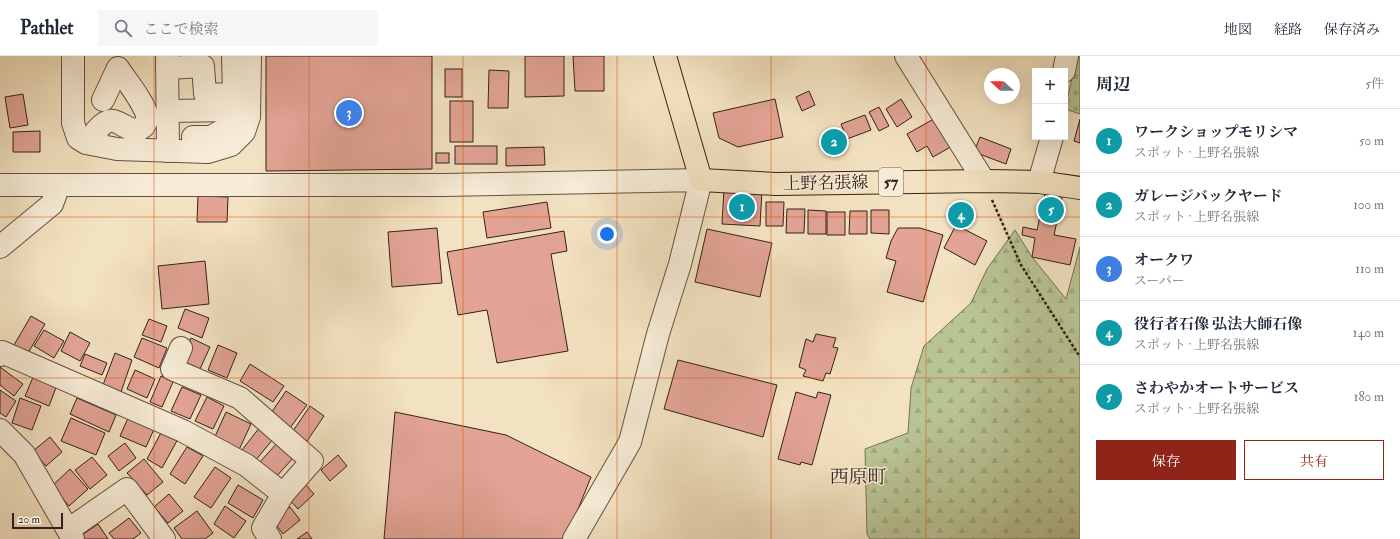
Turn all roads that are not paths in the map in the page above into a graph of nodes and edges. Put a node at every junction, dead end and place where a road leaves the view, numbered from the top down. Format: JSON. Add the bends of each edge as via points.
{"nodes":[{"id":1,"x":73,"y":56,"type":"edge"},
{"id":2,"x":233,"y":56,"type":"edge"},
{"id":3,"x":250,"y":56,"type":"edge"},
{"id":4,"x":665,"y":56,"type":"edge"},
{"id":5,"x":906,"y":56,"type":"edge"},
{"id":6,"x":1067,"y":56,"type":"edge"},
{"id":7,"x":167,"y":62,"type":"edge"},
{"id":8,"x":1065,"y":68,"type":"edge"},
{"id":9,"x":103,"y":100,"type":"junction"},
{"id":10,"x":139,"y":101,"type":"junction"},
{"id":11,"x":73,"y":103,"type":"junction"},
{"id":12,"x":234,"y":103,"type":"junction"},
{"id":13,"x":168,"y":111,"type":"junction"},
{"id":14,"x":1051,"y":140,"type":"edge"},
{"id":15,"x":168,"y":144,"type":"junction"},
{"id":16,"x":98,"y":145,"type":"junction"},
{"id":17,"x":701,"y":180,"type":"junction"},
{"id":18,"x":984,"y":181,"type":"junction"},
{"id":19,"x":1038,"y":182,"type":"junction"},
{"id":20,"x":0,"y":185,"type":"edge"},
{"id":21,"x":59,"y":185,"type":"junction"},
{"id":22,"x":1078,"y":187,"type":"edge"},
{"id":23,"x":0,"y":247,"type":"edge"},
{"id":24,"x":181,"y":348,"type":"dead end"},
{"id":25,"x":0,"y":355,"type":"edge"},
{"id":26,"x":0,"y":430,"type":"edge"},
{"id":27,"x":283,"y":494,"type":"junction"},
{"id":28,"x":71,"y":534,"type":"edge"},
{"id":29,"x":164,"y":539,"type":"edge"},
{"id":30,"x":270,"y":539,"type":"edge"},
{"id":31,"x":574,"y":539,"type":"edge"}],
"edges":[{"from":1,"to":11,"type":"street"},
{"from":2,"to":12,"type":"street"},
{"from":3,"to":15,"type":"street","via":[[249,117],[244,132],[230,145],[208,152]]},
{"from":4,"to":17,"type":"main road"},
{"from":5,"to":18,"type":"street"},
{"from":6,"to":8,"type":"street"},
{"from":7,"to":12,"type":"street","via":[[203,66],[205,94]]},
{"from":7,"to":13,"type":"street"},
{"from":9,"to":10,"type":"street"},
{"from":9,"to":10,"type":"street","via":[[118,68]]},
{"from":9,"to":11,"type":"street"},
{"from":10,"to":16,"type":"street","via":[[146,108],[148,118],[144,126],[137,131],[126,128],[119,122],[104,122],[96,132]]},
{"from":11,"to":16,"type":"street","via":[[73,123],[78,138],[86,143]]},
{"from":12,"to":13,"type":"street"},
{"from":12,"to":15,"type":"street","via":[[228,127],[211,137]]},
{"from":13,"to":15,"type":"street"},
{"from":14,"to":19,"type":"street"},
{"from":15,"to":16,"type":"street","via":[[117,149]]},
{"from":17,"to":18,"type":"main road","name":"上野名張線","number":"57","via":[[776,184]]},
{"from":17,"to":21,"type":"street","via":[[443,185]]},
{"from":17,"to":31,"type":"street","via":[[630,442]]},
{"from":18,"to":19,"type":"main road","name":"上野名張線","number":"57"},
{"from":19,"to":22,"type":"main road","name":"上野名張線","number":"57"},
{"from":20,"to":21,"type":"street"},
{"from":21,"to":23,"type":"street","via":[[52,204]]},
{"from":24,"to":27,"type":"street","via":[[172,369],[240,398],[312,461]]},
{"from":25,"to":27,"type":"street","via":[[2,352],[184,431],[246,465]]},
{"from":26,"to":28,"type":"street","via":[[24,454]]},
{"from":27,"to":30,"type":"street","via":[[262,528]]},
{"from":28,"to":29,"type":"street","via":[[127,489]]}]}
